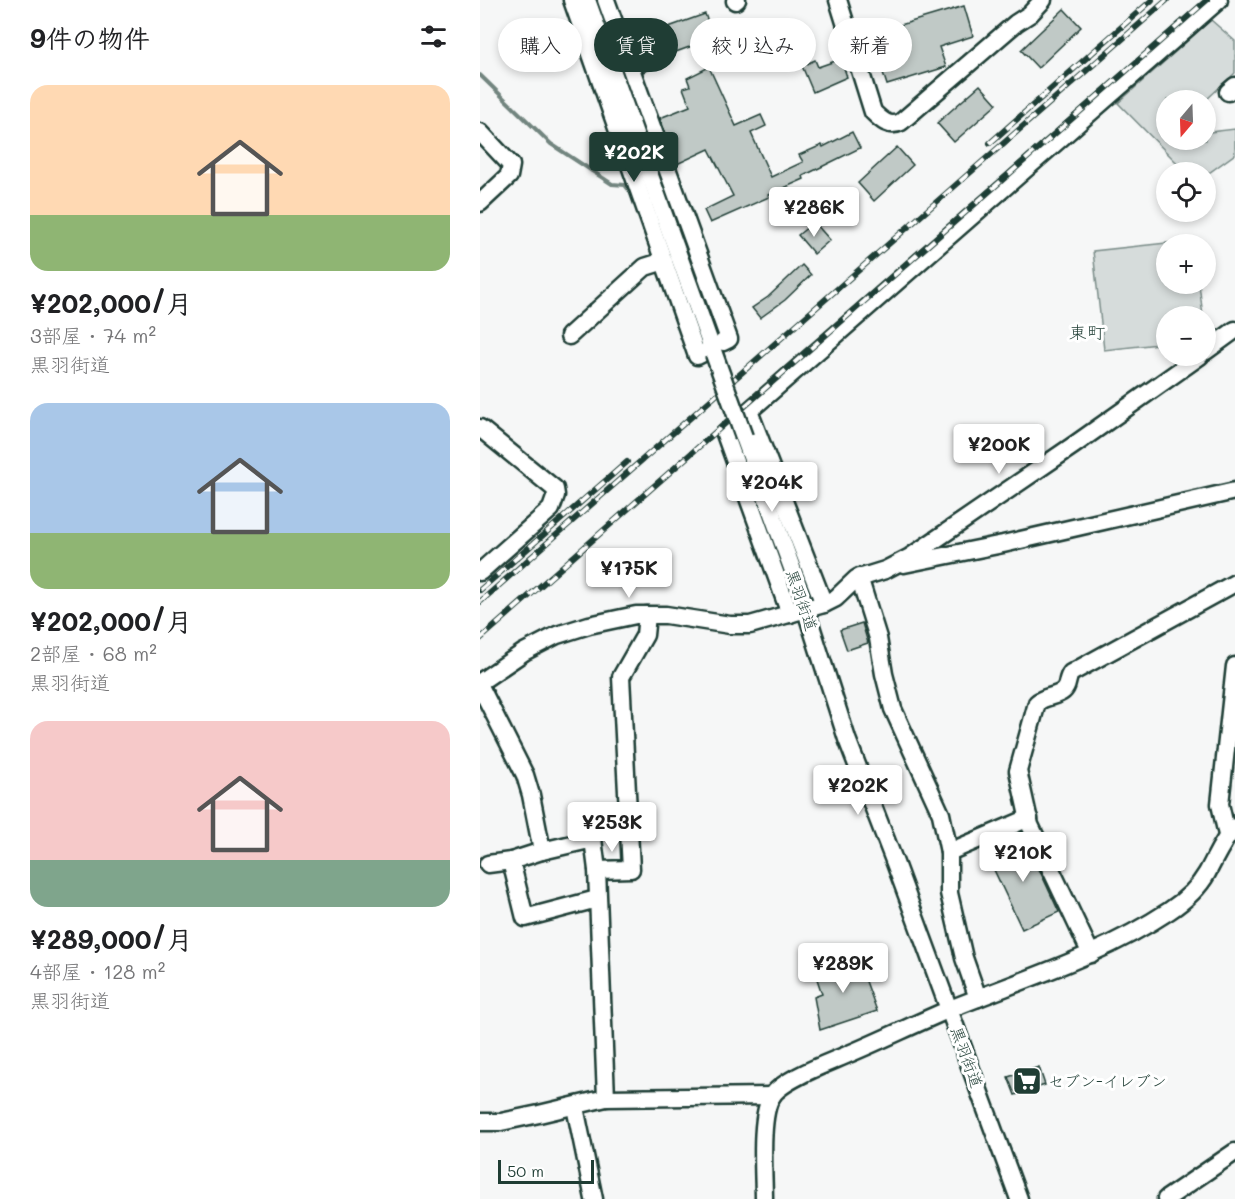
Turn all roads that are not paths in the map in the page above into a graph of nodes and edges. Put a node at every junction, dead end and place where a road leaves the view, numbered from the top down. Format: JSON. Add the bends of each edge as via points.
{"nodes":[{"id":1,"x":573,"y":0,"type":"edge"},
{"id":2,"x":587,"y":0,"type":"edge"},
{"id":3,"x":606,"y":0,"type":"edge"},
{"id":4,"x":838,"y":0,"type":"edge"},
{"id":5,"x":1043,"y":0,"type":"edge"},
{"id":6,"x":1219,"y":0,"type":"edge"},
{"id":7,"x":480,"y":132,"type":"edge"},
{"id":8,"x":480,"y":203,"type":"edge"},
{"id":9,"x":664,"y":261,"type":"junction"},
{"id":10,"x":1235,"y":330,"type":"edge"},
{"id":11,"x":569,"y":336,"type":"dead end"},
{"id":12,"x":1216,"y":344,"type":"edge"},
{"id":13,"x":714,"y":349,"type":"junction"},
{"id":14,"x":1186,"y":366,"type":"edge"},
{"id":15,"x":749,"y":411,"type":"junction"},
{"id":16,"x":480,"y":428,"type":"edge"},
{"id":17,"x":1235,"y":491,"type":"edge"},
{"id":18,"x":897,"y":564,"type":"junction"},
{"id":19,"x":480,"y":572,"type":"edge"},
{"id":20,"x":859,"y":577,"type":"junction"},
{"id":21,"x":1235,"y":583,"type":"edge"},
{"id":22,"x":824,"y":604,"type":"junction"},
{"id":23,"x":806,"y":610,"type":"junction"},
{"id":24,"x":790,"y":614,"type":"junction"},
{"id":25,"x":647,"y":615,"type":"junction"},
{"id":26,"x":1235,"y":666,"type":"edge"},
{"id":27,"x":480,"y":684,"type":"edge"},
{"id":28,"x":1029,"y":818,"type":"junction"},
{"id":29,"x":1231,"y":831,"type":"edge"},
{"id":30,"x":542,"y":851,"type":"junction"},
{"id":31,"x":949,"y":852,"type":"junction"},
{"id":32,"x":511,"y":861,"type":"junction"},
{"id":33,"x":488,"y":864,"type":"dead end"},
{"id":34,"x":597,"y":870,"type":"junction"},
{"id":35,"x":597,"y":899,"type":"junction"},
{"id":36,"x":1091,"y":954,"type":"junction"},
{"id":37,"x":978,"y":998,"type":"junction"},
{"id":38,"x":950,"y":1009,"type":"junction"},
{"id":39,"x":772,"y":1096,"type":"junction"},
{"id":40,"x":606,"y":1098,"type":"junction"},
{"id":41,"x":575,"y":1107,"type":"junction"},
{"id":42,"x":480,"y":1122,"type":"edge"},
{"id":43,"x":1235,"y":1152,"type":"edge"},
{"id":44,"x":594,"y":1199,"type":"edge"},
{"id":45,"x":764,"y":1199,"type":"edge"},
{"id":46,"x":1019,"y":1199,"type":"edge"},
{"id":47,"x":1166,"y":1199,"type":"edge"}],
"edges":[{"from":1,"to":9,"type":"street"},
{"from":2,"to":13,"type":"street","name":"黒羽街道"},
{"from":3,"to":13,"type":"street","via":[[729,339]]},
{"from":4,"to":5,"type":"street","via":[[873,112],[886,123],[896,125]]},
{"from":6,"to":15,"type":"street"},
{"from":7,"to":8,"type":"street","via":[[511,165],[511,172]]},
{"from":9,"to":11,"type":"street","via":[[645,267]]},
{"from":9,"to":13,"type":"street","via":[[697,356]]},
{"from":10,"to":12,"type":"street"},
{"from":13,"to":23,"type":"street","name":"黒羽街道","bridge":true},
{"from":14,"to":18,"type":"street"},
{"from":15,"to":22,"type":"street"},
{"from":15,"to":24,"type":"street","via":[[725,434]]},
{"from":16,"to":19,"type":"street","via":[[555,489],[556,495],[551,509]]},
{"from":17,"to":18,"type":"street"},
{"from":18,"to":20,"type":"street"},
{"from":20,"to":22,"type":"street"},
{"from":20,"to":31,"type":"street","via":[[878,638],[893,709],[941,814]]},
{"from":21,"to":28,"type":"street","via":[[1071,673],[1062,692],[1037,703],[1018,771]]},
{"from":22,"to":23,"type":"street"},
{"from":23,"to":24,"type":"street"},
{"from":23,"to":38,"type":"street","name":"黒羽街道","via":[[847,739]]},
{"from":24,"to":25,"type":"street","via":[[750,625]]},
{"from":25,"to":27,"type":"street","via":[[557,635]]},
{"from":25,"to":34,"type":"street","via":[[645,635],[621,677],[631,869]]},
{"from":26,"to":29,"type":"street","via":[[1220,804]]},
{"from":27,"to":30,"type":"street","via":[[525,775]]},
{"from":28,"to":31,"type":"street"},
{"from":28,"to":36,"type":"street"},
{"from":29,"to":36,"type":"street","via":[[1192,893],[1139,929]]},
{"from":30,"to":32,"type":"street"},
{"from":30,"to":34,"type":"street","via":[[593,839]]},
{"from":31,"to":37,"type":"street","via":[[949,893]]},
{"from":32,"to":33,"type":"street"},
{"from":32,"to":35,"type":"street","via":[[525,918]]},
{"from":34,"to":35,"type":"street"},
{"from":35,"to":40,"type":"street"},
{"from":36,"to":37,"type":"street"},
{"from":37,"to":38,"type":"street"},
{"from":38,"to":39,"type":"street","via":[[784,1084]]},
{"from":38,"to":46,"type":"street","name":"黒羽街道"},
{"from":39,"to":40,"type":"street"},
{"from":39,"to":45,"type":"street","via":[[765,1122]]},
{"from":40,"to":41,"type":"street"},
{"from":41,"to":42,"type":"street","via":[[501,1122]]},
{"from":41,"to":44,"type":"street"},
{"from":43,"to":47,"type":"street"}]}
